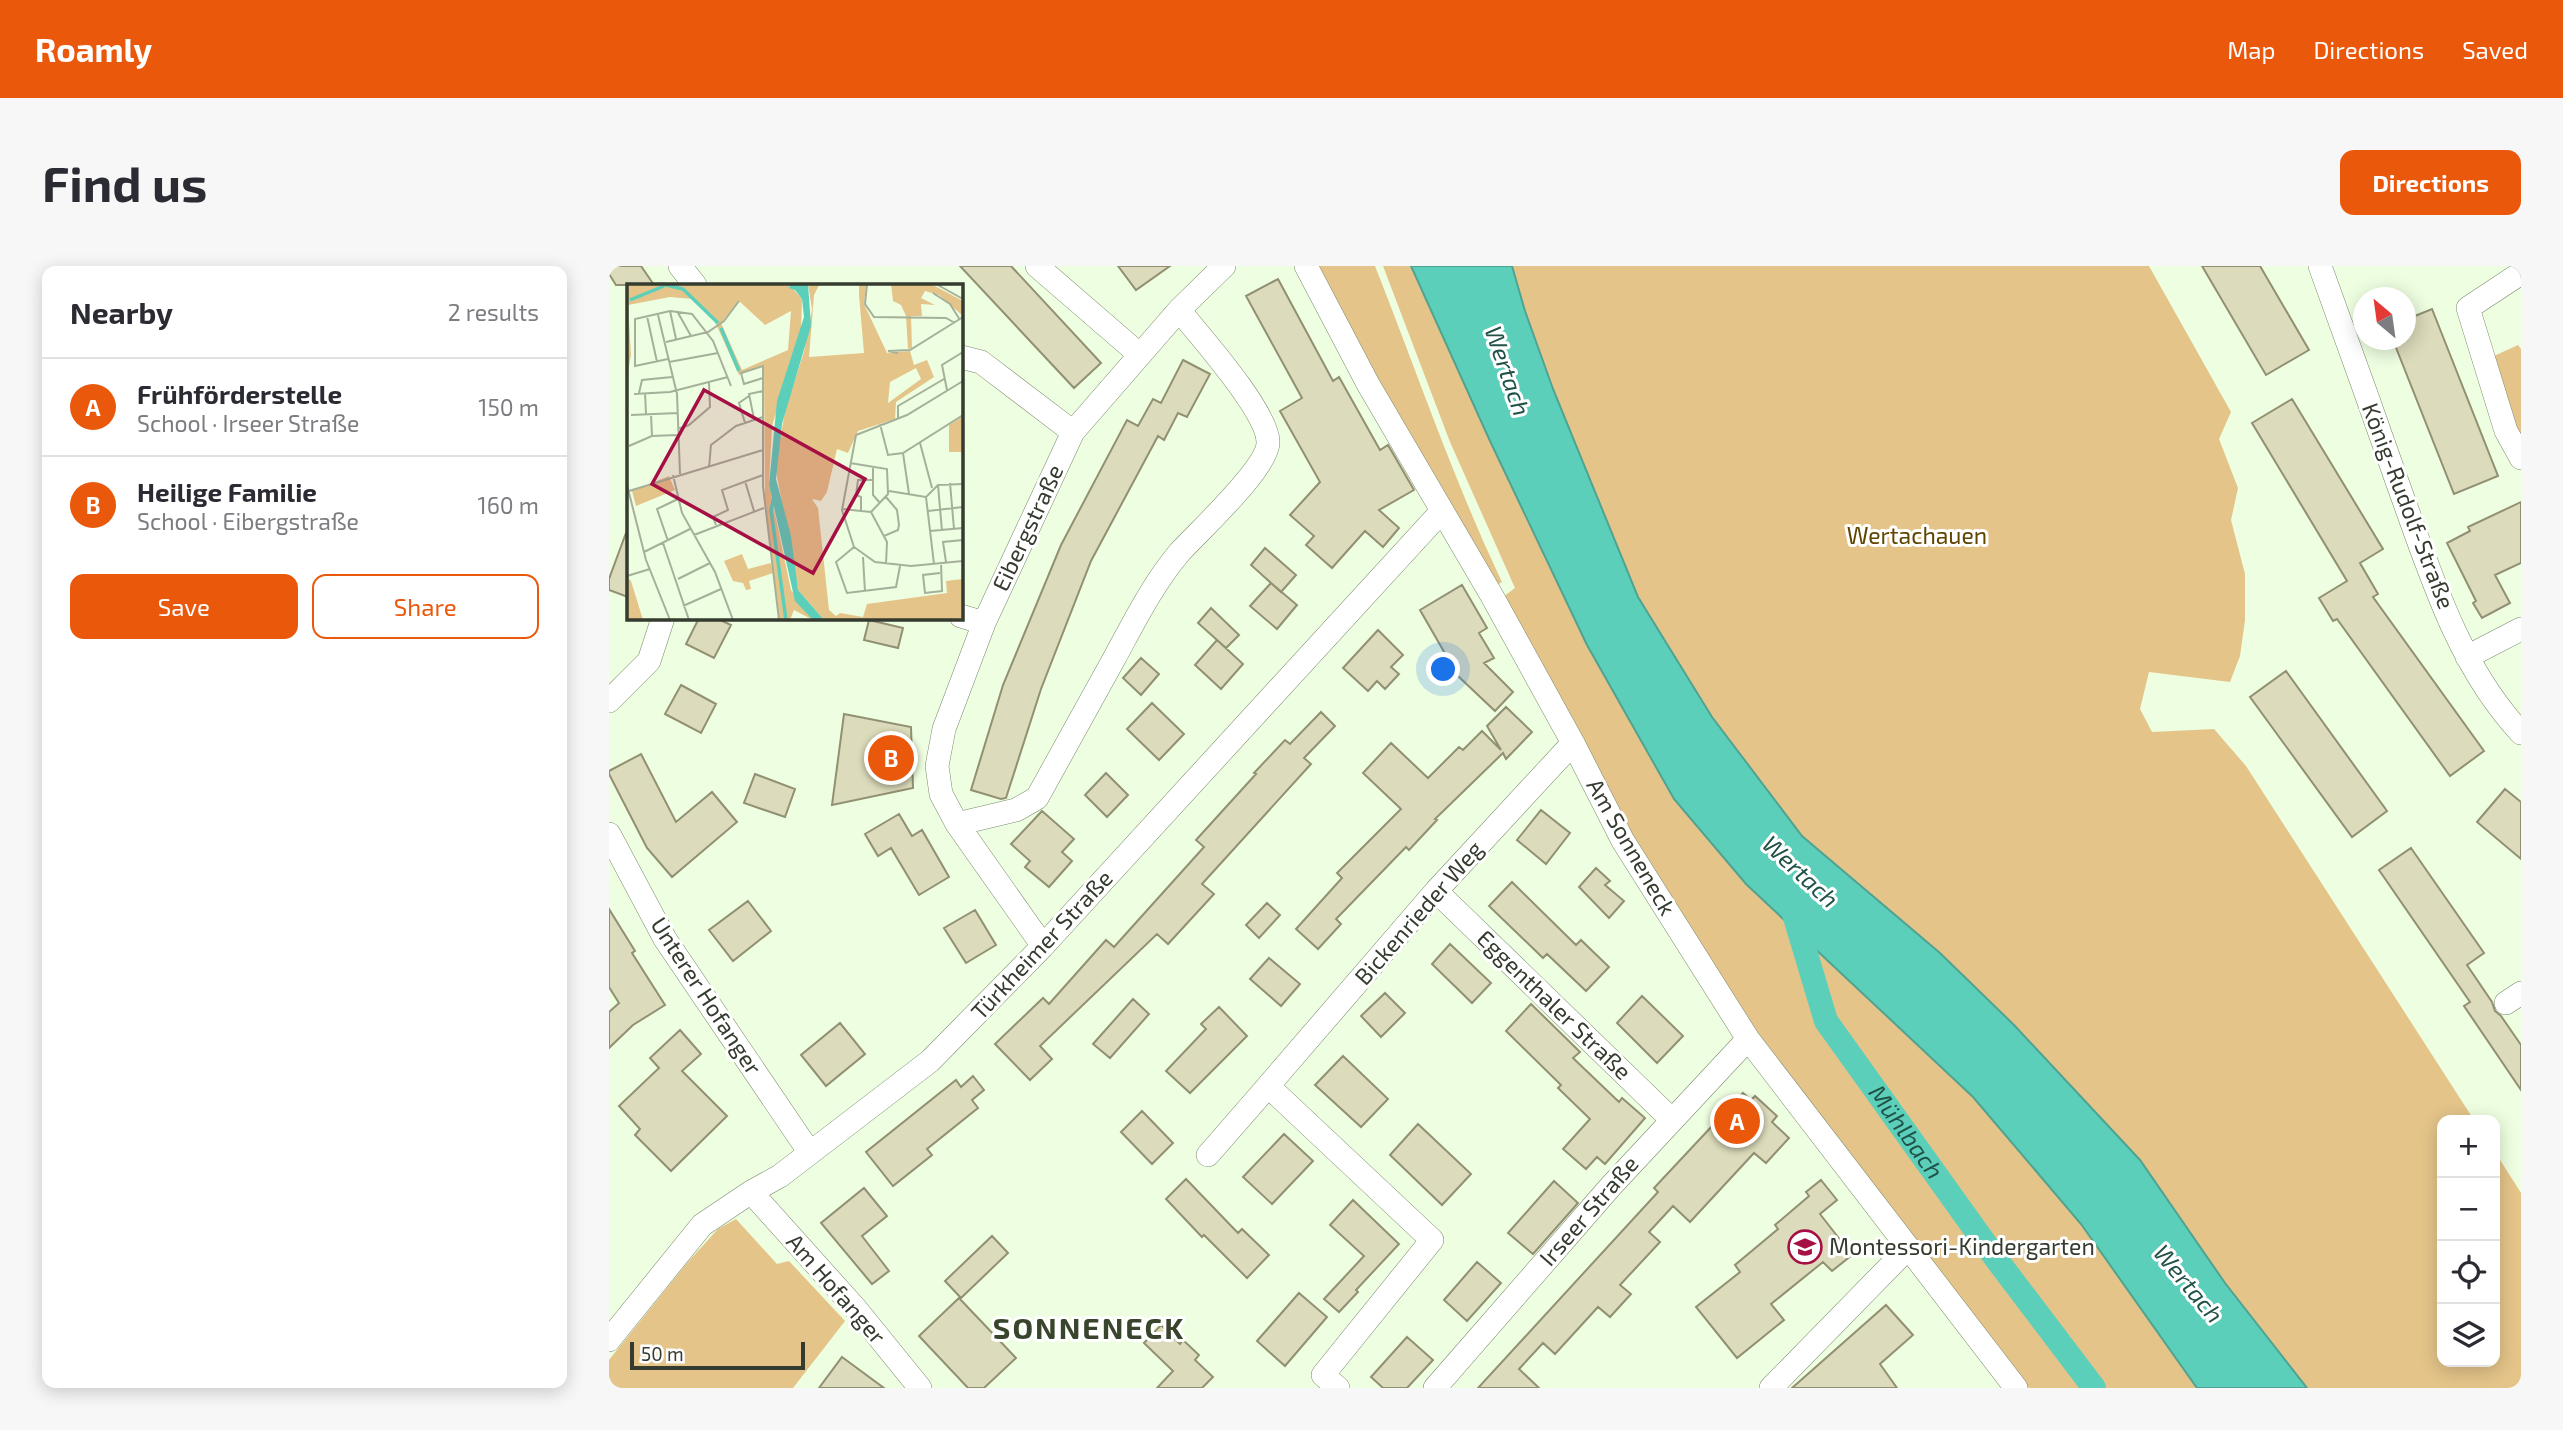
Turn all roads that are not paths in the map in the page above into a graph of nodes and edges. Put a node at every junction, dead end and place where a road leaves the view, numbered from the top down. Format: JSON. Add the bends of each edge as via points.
{"nodes":[{"id":1,"x":680,"y":266,"type":"edge"},
{"id":2,"x":1037,"y":266,"type":"edge"},
{"id":3,"x":1224,"y":266,"type":"edge"},
{"id":4,"x":1306,"y":266,"type":"edge"},
{"id":5,"x":2320,"y":266,"type":"edge"},
{"id":6,"x":2521,"y":273,"type":"edge"},
{"id":7,"x":1200,"y":274,"type":"edge"},
{"id":8,"x":694,"y":284,"type":"edge"},
{"id":9,"x":1179,"y":310,"type":"junction"},
{"id":10,"x":1140,"y":355,"type":"junction"},
{"id":11,"x":963,"y":358,"type":"edge"},
{"id":12,"x":1073,"y":432,"type":"junction"},
{"id":13,"x":2521,"y":458,"type":"edge"},
{"id":14,"x":1442,"y":511,"type":"junction"},
{"id":15,"x":963,"y":617,"type":"edge"},
{"id":16,"x":662,"y":620,"type":"edge"},
{"id":17,"x":984,"y":623,"type":"junction"},
{"id":18,"x":2521,"y":629,"type":"edge"},
{"id":19,"x":2467,"y":657,"type":"junction"},
{"id":20,"x":609,"y":701,"type":"edge"},
{"id":21,"x":2521,"y":733,"type":"edge"},
{"id":22,"x":1573,"y":743,"type":"junction"},
{"id":23,"x":957,"y":824,"type":"junction"},
{"id":24,"x":609,"y":834,"type":"edge"},
{"id":25,"x":1436,"y":891,"type":"junction"},
{"id":26,"x":1043,"y":946,"type":"junction"},
{"id":27,"x":1748,"y":1039,"type":"junction"},
{"id":28,"x":1268,"y":1087,"type":"junction"},
{"id":29,"x":1671,"y":1119,"type":"junction"},
{"id":30,"x":810,"y":1153,"type":"junction"},
{"id":31,"x":1208,"y":1155,"type":"dead end"},
{"id":32,"x":751,"y":1192,"type":"junction"},
{"id":33,"x":1908,"y":1248,"type":"junction"},
{"id":34,"x":609,"y":1340,"type":"edge"},
{"id":35,"x":920,"y":1388,"type":"edge"},
{"id":36,"x":1338,"y":1388,"type":"edge"},
{"id":37,"x":1435,"y":1388,"type":"edge"},
{"id":38,"x":1771,"y":1388,"type":"edge"},
{"id":39,"x":2016,"y":1388,"type":"edge"}],
"edges":[{"from":1,"to":8,"type":"street"},
{"from":2,"to":10,"type":"street"},
{"from":3,"to":7,"type":"street","name":"Eibergstraße"},
{"from":4,"to":14,"type":"street","name":"Am Sonneneck"},
{"from":5,"to":19,"type":"street","name":"König-Rudolf-Straße","via":[[2432,576]]},
{"from":6,"to":13,"type":"street","via":[[2468,308],[2506,432]]},
{"from":7,"to":9,"type":"street","name":"Eibergstraße"},
{"from":9,"to":10,"type":"street","name":"Eibergstraße"},
{"from":9,"to":23,"type":"street","via":[[1262,420],[1269,441],[1266,454],[1223,510],[1179,554],[1147,599],[1037,798],[1016,810]]},
{"from":10,"to":12,"type":"street","name":"Eibergstraße"},
{"from":11,"to":12,"type":"street","via":[[981,362]]},
{"from":12,"to":17,"type":"street","name":"Eibergstraße"},
{"from":14,"to":22,"type":"street","name":"Am Sonneneck"},
{"from":14,"to":26,"type":"street","name":"Türkheimer Straße"},
{"from":15,"to":17,"type":"street"},
{"from":16,"to":20,"type":"street","via":[[649,661]]},
{"from":17,"to":23,"type":"street","name":"Eibergstraße","via":[[944,729],[937,766],[941,794]]},
{"from":18,"to":19,"type":"street"},
{"from":19,"to":21,"type":"street","name":"König-Rudolf-Straße","via":[[2497,708]]},
{"from":22,"to":25,"type":"street","name":"Bickenrieder Weg"},
{"from":22,"to":27,"type":"street","name":"Am Sonneneck","via":[[1622,841]]},
{"from":23,"to":26,"type":"street","name":"Eibergstraße"},
{"from":24,"to":30,"type":"street","name":"Unterer Hofanger","via":[[665,939]]},
{"from":25,"to":28,"type":"street","name":"Bickenrieder Weg"},
{"from":25,"to":29,"type":"street","name":"Eggenthaler Straße"},
{"from":26,"to":30,"type":"street","name":"Türkheimer Straße","via":[[930,1061]]},
{"from":27,"to":29,"type":"street","name":"Irseer Straße"},
{"from":27,"to":33,"type":"street","name":"Am Sonneneck"},
{"from":28,"to":31,"type":"street","name":"Bickenrieder Weg"},
{"from":28,"to":36,"type":"street","via":[[1432,1240],[1323,1375]]},
{"from":29,"to":37,"type":"street","name":"Irseer Straße"},
{"from":30,"to":32,"type":"street","name":"Türkheimer Straße"},
{"from":32,"to":34,"type":"street","name":"Türkheimer Straße","via":[[702,1225]]},
{"from":32,"to":35,"type":"street","name":"Am Hofanger"},
{"from":33,"to":38,"type":"street"},
{"from":33,"to":39,"type":"street","name":"Am Sonneneck"}]}
